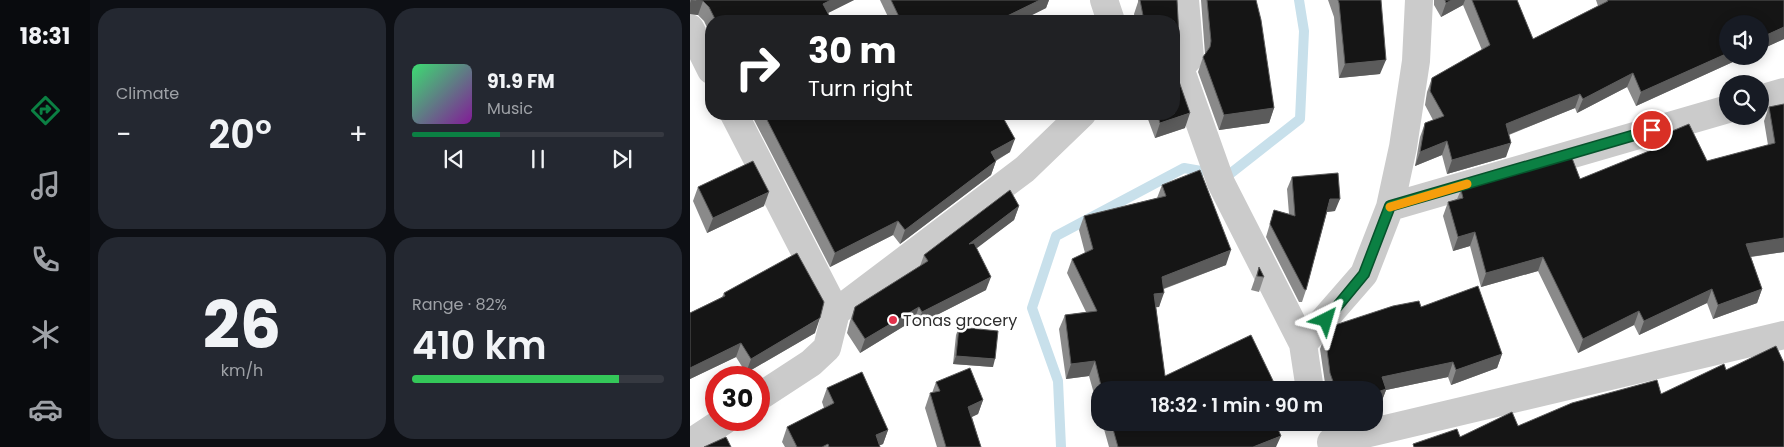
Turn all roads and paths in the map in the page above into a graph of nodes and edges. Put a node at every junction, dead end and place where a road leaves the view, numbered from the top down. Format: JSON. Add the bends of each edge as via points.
{"nodes":[{"id":1,"x":1104,"y":0,"type":"edge"},
{"id":2,"x":1185,"y":0,"type":"edge"},
{"id":3,"x":1419,"y":0,"type":"edge"},
{"id":4,"x":1109,"y":15,"type":"edge"},
{"id":5,"x":690,"y":28,"type":"edge"},
{"id":6,"x":705,"y":58,"type":"edge"},
{"id":7,"x":1180,"y":66,"type":"edge"},
{"id":8,"x":1180,"y":77,"type":"edge"},
{"id":9,"x":1784,"y":92,"type":"edge"},
{"id":10,"x":1769,"y":96,"type":"edge"},
{"id":11,"x":1719,"y":111,"type":"edge"},
{"id":12,"x":737,"y":120,"type":"edge"},
{"id":13,"x":1076,"y":120,"type":"edge"},
{"id":14,"x":1390,"y":206,"type":"junction"},
{"id":15,"x":836,"y":312,"type":"junction"},
{"id":16,"x":1784,"y":335,"type":"edge"},
{"id":17,"x":1302,"y":344,"type":"junction"},
{"id":18,"x":1308,"y":381,"type":"edge"},
{"id":19,"x":770,"y":391,"type":"edge"},
{"id":20,"x":708,"y":431,"type":"edge"},
{"id":21,"x":1328,"y":437,"type":"edge"},
{"id":22,"x":690,"y":443,"type":"edge"}],
"edges":[{"from":1,"to":4,"type":"street"},
{"from":2,"to":7,"type":"street","via":[[1190,58]]},
{"from":3,"to":14,"type":"street","via":[[1413,80]]},
{"from":5,"to":6,"type":"street"},
{"from":8,"to":17,"type":"street","via":[[1221,183]]},
{"from":9,"to":10,"type":"street"},
{"from":11,"to":14,"type":"street"},
{"from":12,"to":15,"type":"street"},
{"from":13,"to":15,"type":"street","via":[[1026,169]]},
{"from":14,"to":17,"type":"street","via":[[1364,274]]},
{"from":15,"to":19,"type":"street","via":[[827,348]]},
{"from":16,"to":21,"type":"street"},
{"from":17,"to":18,"type":"street"},
{"from":20,"to":22,"type":"street"}]}
